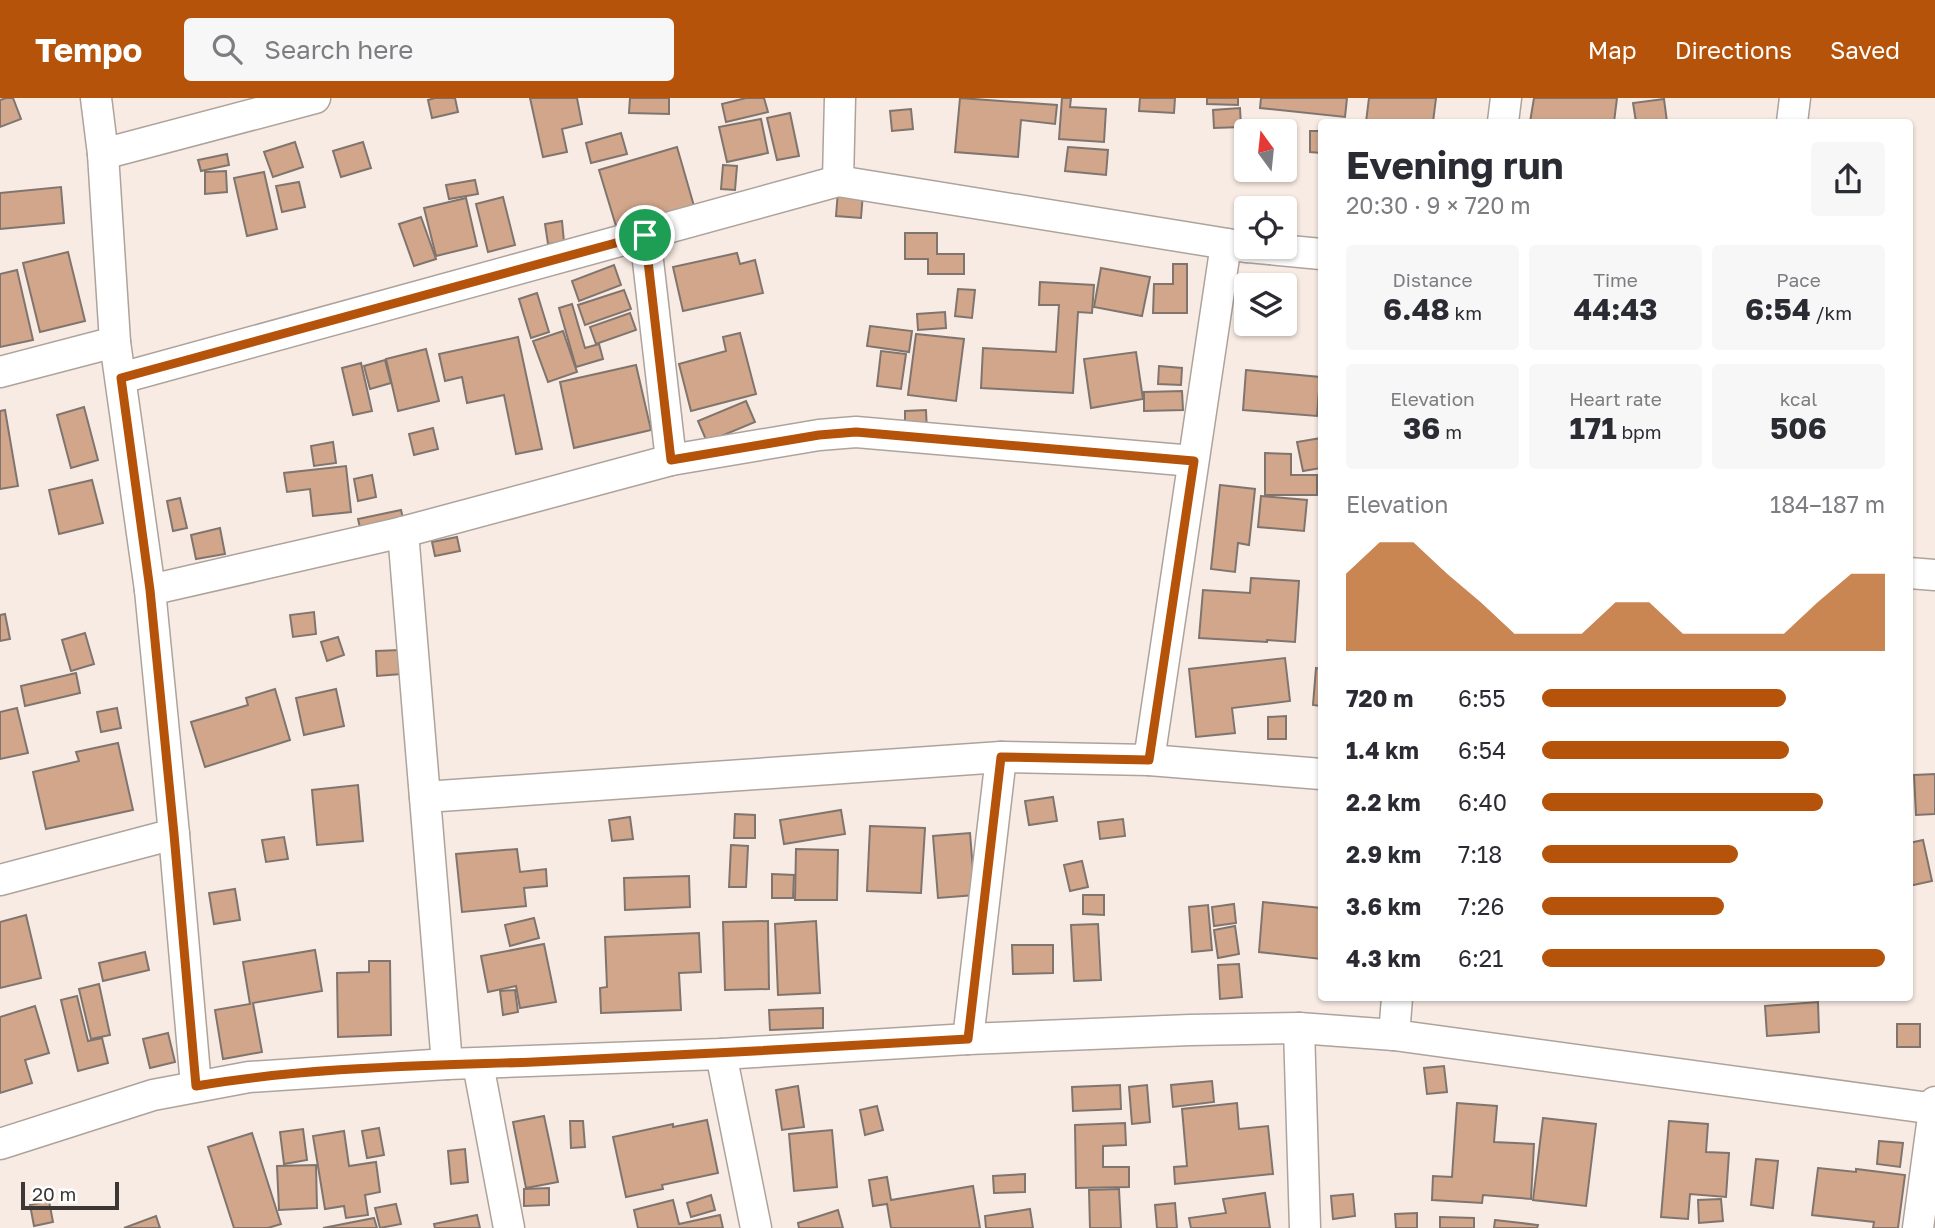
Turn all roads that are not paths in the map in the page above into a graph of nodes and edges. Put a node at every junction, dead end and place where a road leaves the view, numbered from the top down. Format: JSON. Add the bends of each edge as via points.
{"nodes":[{"id":1,"x":96,"y":98,"type":"edge"},
{"id":2,"x":315,"y":98,"type":"edge"},
{"id":3,"x":840,"y":98,"type":"edge"},
{"id":4,"x":1506,"y":98,"type":"edge"},
{"id":5,"x":1795,"y":98,"type":"edge"},
{"id":6,"x":1503,"y":119,"type":"edge"},
{"id":7,"x":1792,"y":119,"type":"edge"},
{"id":8,"x":103,"y":154,"type":"junction"},
{"id":9,"x":838,"y":181,"type":"junction"},
{"id":10,"x":645,"y":235,"type":"junction"},
{"id":11,"x":1234,"y":245,"type":"edge"},
{"id":12,"x":1297,"y":252,"type":"edge"},
{"id":13,"x":1318,"y":254,"type":"edge"},
{"id":14,"x":1237,"y":259,"type":"edge"},
{"id":15,"x":115,"y":342,"type":"junction"},
{"id":16,"x":0,"y":372,"type":"edge"},
{"id":17,"x":121,"y":378,"type":"junction"},
{"id":18,"x":671,"y":460,"type":"junction"},
{"id":19,"x":1194,"y":461,"type":"junction"},
{"id":20,"x":402,"y":532,"type":"junction"},
{"id":21,"x":1913,"y":573,"type":"edge"},
{"id":22,"x":1935,"y":575,"type":"edge"},
{"id":23,"x":150,"y":590,"type":"junction"},
{"id":24,"x":1001,"y":757,"type":"junction"},
{"id":25,"x":1149,"y":760,"type":"junction"},
{"id":26,"x":1318,"y":774,"type":"edge"},
{"id":27,"x":425,"y":797,"type":"junction"},
{"id":28,"x":174,"y":834,"type":"junction"},
{"id":29,"x":0,"y":880,"type":"edge"},
{"id":30,"x":1397,"y":1001,"type":"edge"},
{"id":31,"x":1299,"y":1028,"type":"junction"},
{"id":32,"x":1394,"y":1034,"type":"junction"},
{"id":33,"x":968,"y":1039,"type":"junction"},
{"id":34,"x":721,"y":1054,"type":"junction"},
{"id":35,"x":478,"y":1064,"type":"junction"},
{"id":36,"x":447,"y":1065,"type":"junction"},
{"id":37,"x":196,"y":1086,"type":"junction"},
{"id":38,"x":1935,"y":1102,"type":"edge"},
{"id":39,"x":1935,"y":1109,"type":"edge"},
{"id":40,"x":0,"y":1144,"type":"edge"},
{"id":41,"x":509,"y":1228,"type":"edge"},
{"id":42,"x":756,"y":1228,"type":"edge"},
{"id":43,"x":1306,"y":1228,"type":"edge"},
{"id":44,"x":1918,"y":1228,"type":"edge"}],
"edges":[{"from":1,"to":8,"type":"street"},
{"from":2,"to":8,"type":"street"},
{"from":3,"to":9,"type":"street"},
{"from":4,"to":6,"type":"street"},
{"from":5,"to":7,"type":"street"},
{"from":8,"to":15,"type":"street"},
{"from":9,"to":10,"type":"street"},
{"from":9,"to":11,"type":"street"},
{"from":10,"to":17,"type":"street"},
{"from":10,"to":18,"type":"street"},
{"from":12,"to":13,"type":"street"},
{"from":14,"to":19,"type":"street"},
{"from":15,"to":16,"type":"street"},
{"from":15,"to":17,"type":"street"},
{"from":17,"to":23,"type":"street"},
{"from":18,"to":19,"type":"street","via":[[856,432]]},
{"from":18,"to":20,"type":"street"},
{"from":19,"to":25,"type":"street"},
{"from":20,"to":23,"type":"street"},
{"from":20,"to":27,"type":"street"},
{"from":21,"to":22,"type":"street"},
{"from":23,"to":28,"type":"street"},
{"from":24,"to":25,"type":"street"},
{"from":24,"to":27,"type":"street"},
{"from":24,"to":33,"type":"street"},
{"from":25,"to":26,"type":"street"},
{"from":27,"to":36,"type":"street"},
{"from":28,"to":29,"type":"street"},
{"from":28,"to":37,"type":"street"},
{"from":30,"to":32,"type":"street"},
{"from":31,"to":32,"type":"street"},
{"from":31,"to":33,"type":"street"},
{"from":31,"to":43,"type":"street"},
{"from":32,"to":39,"type":"street"},
{"from":33,"to":34,"type":"street"},
{"from":34,"to":35,"type":"street"},
{"from":34,"to":42,"type":"street"},
{"from":35,"to":36,"type":"street"},
{"from":35,"to":41,"type":"street"},
{"from":36,"to":37,"type":"street","via":[[249,1077]]},
{"from":37,"to":40,"type":"street","via":[[153,1095]]},
{"from":38,"to":39,"type":"street"},
{"from":39,"to":44,"type":"street"}]}
